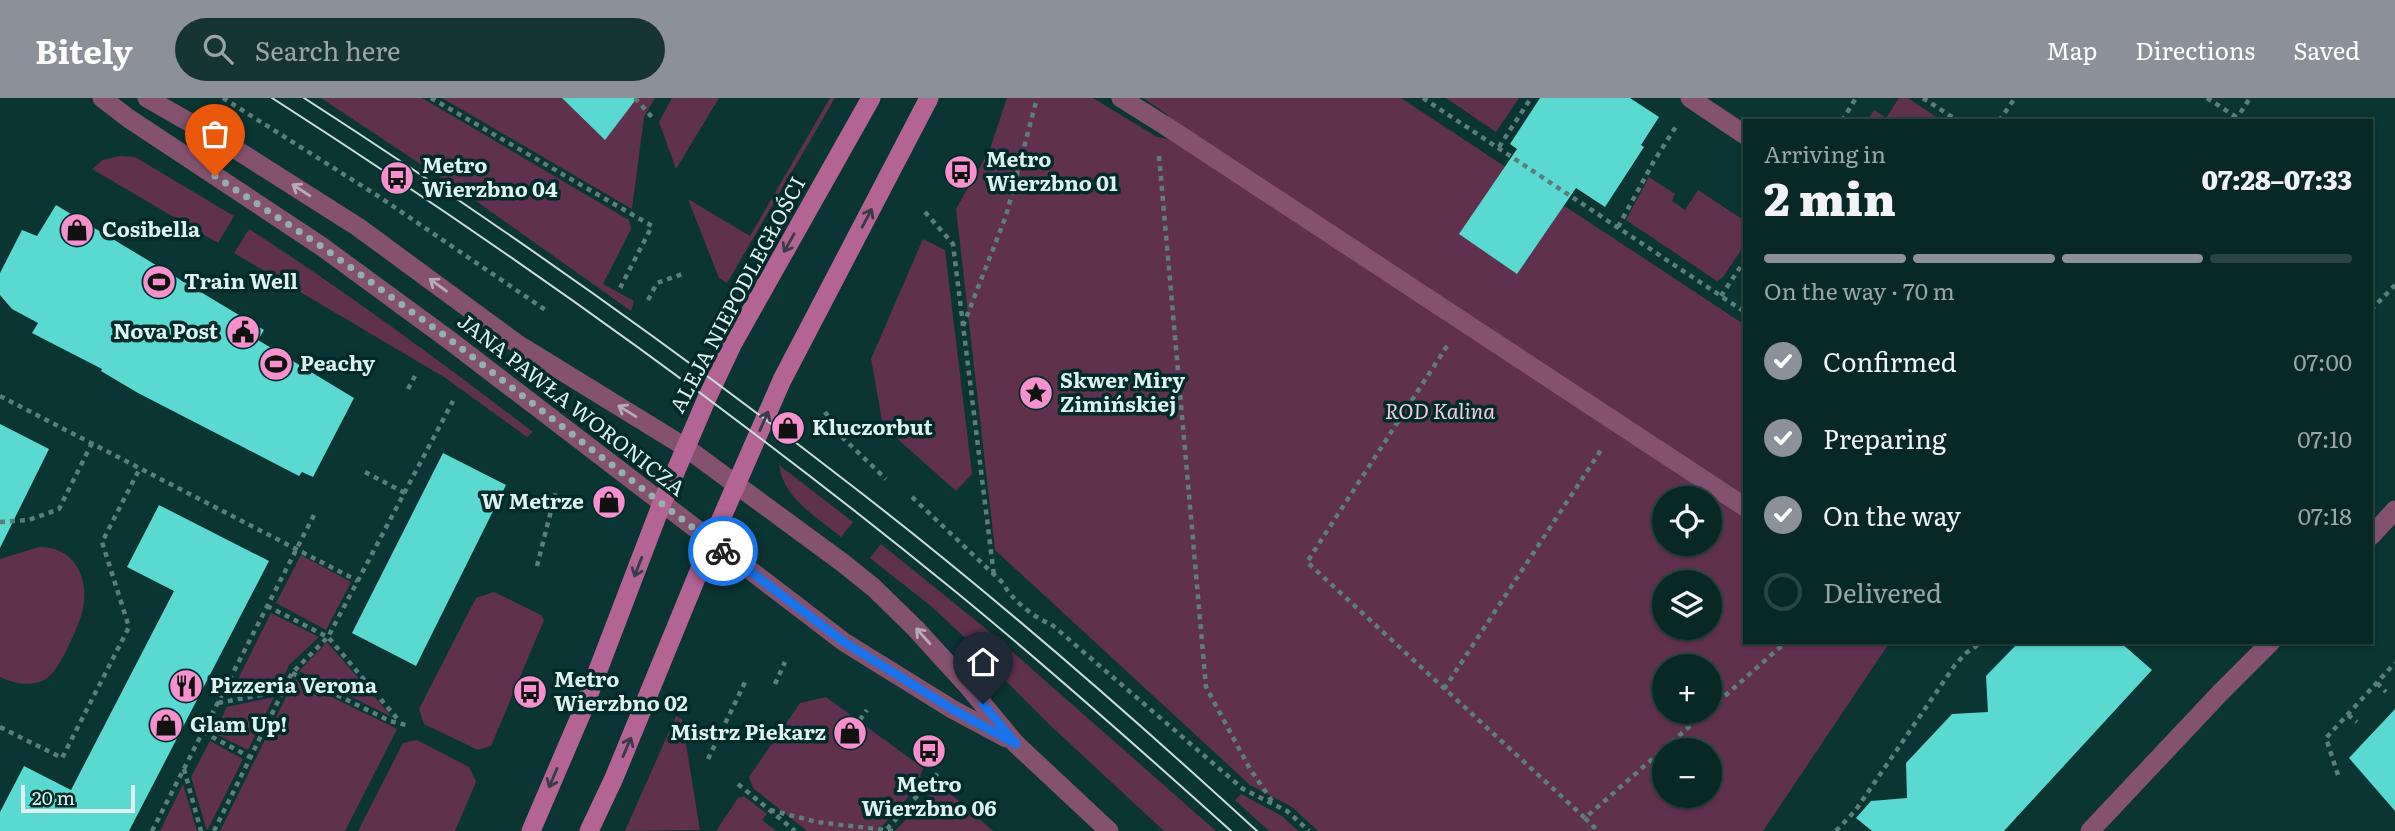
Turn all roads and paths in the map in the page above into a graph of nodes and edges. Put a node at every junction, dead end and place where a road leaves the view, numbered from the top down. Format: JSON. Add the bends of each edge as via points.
{"nodes":[{"id":1,"x":102,"y":98,"type":"edge"},
{"id":2,"x":147,"y":98,"type":"edge"},
{"id":3,"x":223,"y":98,"type":"edge"},
{"id":4,"x":431,"y":98,"type":"edge"},
{"id":5,"x":635,"y":98,"type":"edge"},
{"id":6,"x":871,"y":98,"type":"edge"},
{"id":7,"x":929,"y":98,"type":"edge"},
{"id":8,"x":1037,"y":98,"type":"edge"},
{"id":9,"x":1121,"y":98,"type":"edge"},
{"id":10,"x":1423,"y":98,"type":"edge"},
{"id":11,"x":1531,"y":98,"type":"edge"},
{"id":12,"x":1690,"y":98,"type":"edge"},
{"id":13,"x":1856,"y":98,"type":"edge"},
{"id":14,"x":1923,"y":98,"type":"edge"},
{"id":15,"x":2015,"y":98,"type":"edge"},
{"id":16,"x":2207,"y":98,"type":"edge"},
{"id":17,"x":2250,"y":98,"type":"edge"},
{"id":18,"x":652,"y":117,"type":"dead end"},
{"id":19,"x":1151,"y":117,"type":"junction"},
{"id":20,"x":1843,"y":119,"type":"edge"},
{"id":21,"x":1955,"y":119,"type":"edge"},
{"id":22,"x":2000,"y":119,"type":"edge"},
{"id":23,"x":2237,"y":119,"type":"edge"},
{"id":24,"x":2239,"y":119,"type":"edge"},
{"id":25,"x":1679,"y":122,"type":"dead end"},
{"id":26,"x":1743,"y":134,"type":"edge"},
{"id":27,"x":1499,"y":147,"type":"junction"},
{"id":28,"x":925,"y":212,"type":"dead end"},
{"id":29,"x":1618,"y":227,"type":"junction"},
{"id":30,"x":1743,"y":263,"type":"edge"},
{"id":31,"x":685,"y":273,"type":"dead end"},
{"id":32,"x":2395,"y":285,"type":"edge"},
{"id":33,"x":618,"y":292,"type":"dead end"},
{"id":34,"x":1721,"y":296,"type":"junction"},
{"id":35,"x":648,"y":300,"type":"dead end"},
{"id":36,"x":2373,"y":308,"type":"edge"},
{"id":37,"x":547,"y":311,"type":"dead end"},
{"id":38,"x":1743,"y":311,"type":"edge"},
{"id":39,"x":1462,"y":321,"type":"junction"},
{"id":40,"x":963,"y":328,"type":"junction"},
{"id":41,"x":415,"y":376,"type":"dead end"},
{"id":42,"x":408,"y":390,"type":"dead end"},
{"id":43,"x":0,"y":396,"type":"edge"},
{"id":44,"x":453,"y":401,"type":"dead end"},
{"id":45,"x":825,"y":412,"type":"dead end"},
{"id":46,"x":1618,"y":424,"type":"junction"},
{"id":47,"x":92,"y":443,"type":"junction"},
{"id":48,"x":685,"y":447,"type":"junction"},
{"id":49,"x":140,"y":468,"type":"junction"},
{"id":50,"x":365,"y":472,"type":"dead end"},
{"id":51,"x":886,"y":479,"type":"dead end"},
{"id":52,"x":736,"y":484,"type":"junction"},
{"id":53,"x":556,"y":491,"type":"dead end"},
{"id":54,"x":405,"y":493,"type":"junction"},
{"id":55,"x":912,"y":497,"type":"dead end"},
{"id":56,"x":662,"y":503,"type":"junction"},
{"id":57,"x":1743,"y":506,"type":"edge"},
{"id":58,"x":2395,"y":510,"type":"edge"},
{"id":59,"x":315,"y":513,"type":"dead end"},
{"id":60,"x":0,"y":522,"type":"edge"},
{"id":61,"x":2373,"y":534,"type":"edge"},
{"id":62,"x":711,"y":542,"type":"junction"},
{"id":63,"x":297,"y":549,"type":"junction"},
{"id":64,"x":537,"y":566,"type":"dead end"},
{"id":65,"x":994,"y":576,"type":"junction"},
{"id":66,"x":358,"y":581,"type":"junction"},
{"id":67,"x":267,"y":606,"type":"junction"},
{"id":68,"x":328,"y":637,"type":"junction"},
{"id":69,"x":1784,"y":644,"type":"edge"},
{"id":70,"x":1979,"y":644,"type":"edge"},
{"id":71,"x":2269,"y":644,"type":"edge"},
{"id":72,"x":785,"y":662,"type":"dead end"},
{"id":73,"x":2395,"y":663,"type":"edge"},
{"id":74,"x":292,"y":673,"type":"junction"},
{"id":75,"x":747,"y":678,"type":"dead end"},
{"id":76,"x":2377,"y":682,"type":"junction"},
{"id":77,"x":775,"y":684,"type":"dead end"},
{"id":78,"x":1444,"y":689,"type":"junction"},
{"id":79,"x":283,"y":691,"type":"junction"},
{"id":80,"x":2386,"y":692,"type":"dead end"},
{"id":81,"x":1722,"y":699,"type":"edge"},
{"id":82,"x":218,"y":703,"type":"junction"},
{"id":83,"x":867,"y":710,"type":"dead end"},
{"id":84,"x":2348,"y":715,"type":"junction"},
{"id":85,"x":2357,"y":722,"type":"dead end"},
{"id":86,"x":1693,"y":724,"type":"edge"},
{"id":87,"x":2,"y":728,"type":"edge"},
{"id":88,"x":854,"y":728,"type":"dead end"},
{"id":89,"x":203,"y":732,"type":"junction"},
{"id":90,"x":0,"y":738,"type":"edge"},
{"id":91,"x":1016,"y":744,"type":"junction"},
{"id":92,"x":250,"y":757,"type":"junction"},
{"id":93,"x":708,"y":759,"type":"dead end"},
{"id":94,"x":184,"y":768,"type":"junction"},
{"id":95,"x":938,"y":773,"type":"dead end"},
{"id":96,"x":2338,"y":775,"type":"dead end"},
{"id":97,"x":738,"y":784,"type":"dead end"},
{"id":98,"x":1273,"y":804,"type":"junction"},
{"id":99,"x":770,"y":810,"type":"junction"},
{"id":100,"x":1585,"y":818,"type":"junction"},
{"id":101,"x":152,"y":831,"type":"edge"},
{"id":102,"x":201,"y":831,"type":"edge"},
{"id":103,"x":214,"y":831,"type":"edge"},
{"id":104,"x":531,"y":831,"type":"edge"},
{"id":105,"x":589,"y":831,"type":"edge"},
{"id":106,"x":795,"y":831,"type":"edge"},
{"id":107,"x":889,"y":831,"type":"edge"},
{"id":108,"x":1109,"y":831,"type":"edge"},
{"id":109,"x":1309,"y":831,"type":"edge"},
{"id":110,"x":1598,"y":831,"type":"edge"},
{"id":111,"x":1836,"y":831,"type":"edge"},
{"id":112,"x":2090,"y":831,"type":"edge"}],
"edges":[{"from":1,"to":56,"type":"street","name":"JANA PAWŁA WORONICZA","via":[[321,246]]},
{"from":48,"to":2,"type":"street","name":"JANA PAWŁA WORONICZA","one_way":true,"via":[[516,343],[358,227]]},
{"from":3,"to":37,"type":"path"},
{"from":4,"to":33,"type":"path","via":[[652,226]]},
{"from":5,"to":18,"type":"path"},
{"from":6,"to":48,"type":"main road","name":"ALEJA NIEPODLEGŁOŚCI","one_way":true,"via":[[733,343]]},
{"from":52,"to":7,"type":"main road","one_way":true,"via":[[782,380]]},
{"from":8,"to":40,"type":"path","via":[[1006,216]]},
{"from":9,"to":19,"type":"street"},
{"from":10,"to":27,"type":"path"},
{"from":11,"to":27,"type":"path"},
{"from":12,"to":26,"type":"street"},
{"from":13,"to":20,"type":"path"},
{"from":14,"to":21,"type":"path"},
{"from":15,"to":22,"type":"path"},
{"from":16,"to":23,"type":"path"},
{"from":17,"to":24,"type":"path"},
{"from":19,"to":39,"type":"street"},
{"from":19,"to":98,"type":"path","via":[[1157,137],[1206,687]]},
{"from":25,"to":29,"type":"path"},
{"from":27,"to":29,"type":"path"},
{"from":28,"to":40,"type":"path","via":[[953,244]]},
{"from":29,"to":34,"type":"path"},
{"from":30,"to":34,"type":"path"},
{"from":31,"to":35,"type":"path","via":[[657,283]]},
{"from":32,"to":36,"type":"path"},
{"from":34,"to":38,"type":"path"},
{"from":39,"to":46,"type":"street"},
{"from":39,"to":78,"type":"path","via":[[1307,562]]},
{"from":40,"to":65,"type":"path"},
{"from":41,"to":42,"type":"path"},
{"from":43,"to":47,"type":"path"},
{"from":44,"to":54,"type":"path"},
{"from":45,"to":51,"type":"path","via":[[843,438]]},
{"from":46,"to":57,"type":"street"},
{"from":46,"to":78,"type":"path"},
{"from":47,"to":49,"type":"path"},
{"from":47,"to":60,"type":"path","via":[[59,509],[30,520]]},
{"from":48,"to":52,"type":"street","name":"JANA PAWŁA WORONICZA"},
{"from":48,"to":56,"type":"main road","name":"ALEJA NIEPODLEGŁOŚCI"},
{"from":49,"to":63,"type":"path"},
{"from":49,"to":87,"type":"path","via":[[102,542],[130,627],[62,758]]},
{"from":50,"to":54,"type":"path"},
{"from":52,"to":62,"type":"main road"},
{"from":91,"to":52,"type":"street","name":"JANA PAWŁA WORONICZA","one_way":true,"via":[[874,588]]},
{"from":53,"to":64,"type":"path"},
{"from":54,"to":66,"type":"path"},
{"from":55,"to":65,"type":"path"},
{"from":56,"to":62,"type":"street","name":"JANA PAWŁA WORONICZA"},
{"from":56,"to":104,"type":"main road","name":"ALEJA NIEPODLEGŁOŚCI","one_way":true},
{"from":58,"to":61,"type":"street"},
{"from":59,"to":63,"type":"path"},
{"from":62,"to":91,"type":"street","name":"JANA PAWŁA WORONICZA","via":[[844,642]]},
{"from":105,"to":62,"type":"main road","one_way":true},
{"from":63,"to":66,"type":"path"},
{"from":63,"to":67,"type":"path"},
{"from":65,"to":98,"type":"path","via":[[1040,621],[1051,624],[1243,789]]},
{"from":66,"to":68,"type":"path"},
{"from":67,"to":68,"type":"path"},
{"from":67,"to":82,"type":"path"},
{"from":68,"to":74,"type":"path"},
{"from":68,"to":74,"type":"path","via":[[403,723],[390,721]]},
{"from":69,"to":81,"type":"path"},
{"from":70,"to":111,"type":"path","via":[[1955,664],[1855,811]]},
{"from":71,"to":112,"type":"street"},
{"from":72,"to":77,"type":"path"},
{"from":73,"to":76,"type":"path"},
{"from":74,"to":79,"type":"path"},
{"from":75,"to":93,"type":"path"},
{"from":76,"to":80,"type":"path"},
{"from":76,"to":84,"type":"path"},
{"from":78,"to":100,"type":"path"},
{"from":79,"to":82,"type":"path"},
{"from":79,"to":92,"type":"path"},
{"from":82,"to":89,"type":"path"},
{"from":83,"to":88,"type":"path"},
{"from":84,"to":85,"type":"path"},
{"from":84,"to":96,"type":"path","via":[[2326,738]]},
{"from":86,"to":100,"type":"path"},
{"from":87,"to":90,"type":"path"},
{"from":89,"to":92,"type":"path"},
{"from":89,"to":94,"type":"path"},
{"from":91,"to":108,"type":"street","name":"JANA PAWŁA WORONICZA"},
{"from":92,"to":103,"type":"path"},
{"from":94,"to":101,"type":"path"},
{"from":94,"to":102,"type":"path"},
{"from":95,"to":107,"type":"path"},
{"from":97,"to":99,"type":"path"},
{"from":98,"to":109,"type":"path"},
{"from":99,"to":106,"type":"path"},
{"from":99,"to":107,"type":"path","via":[[817,822]]},
{"from":100,"to":110,"type":"path"}]}
